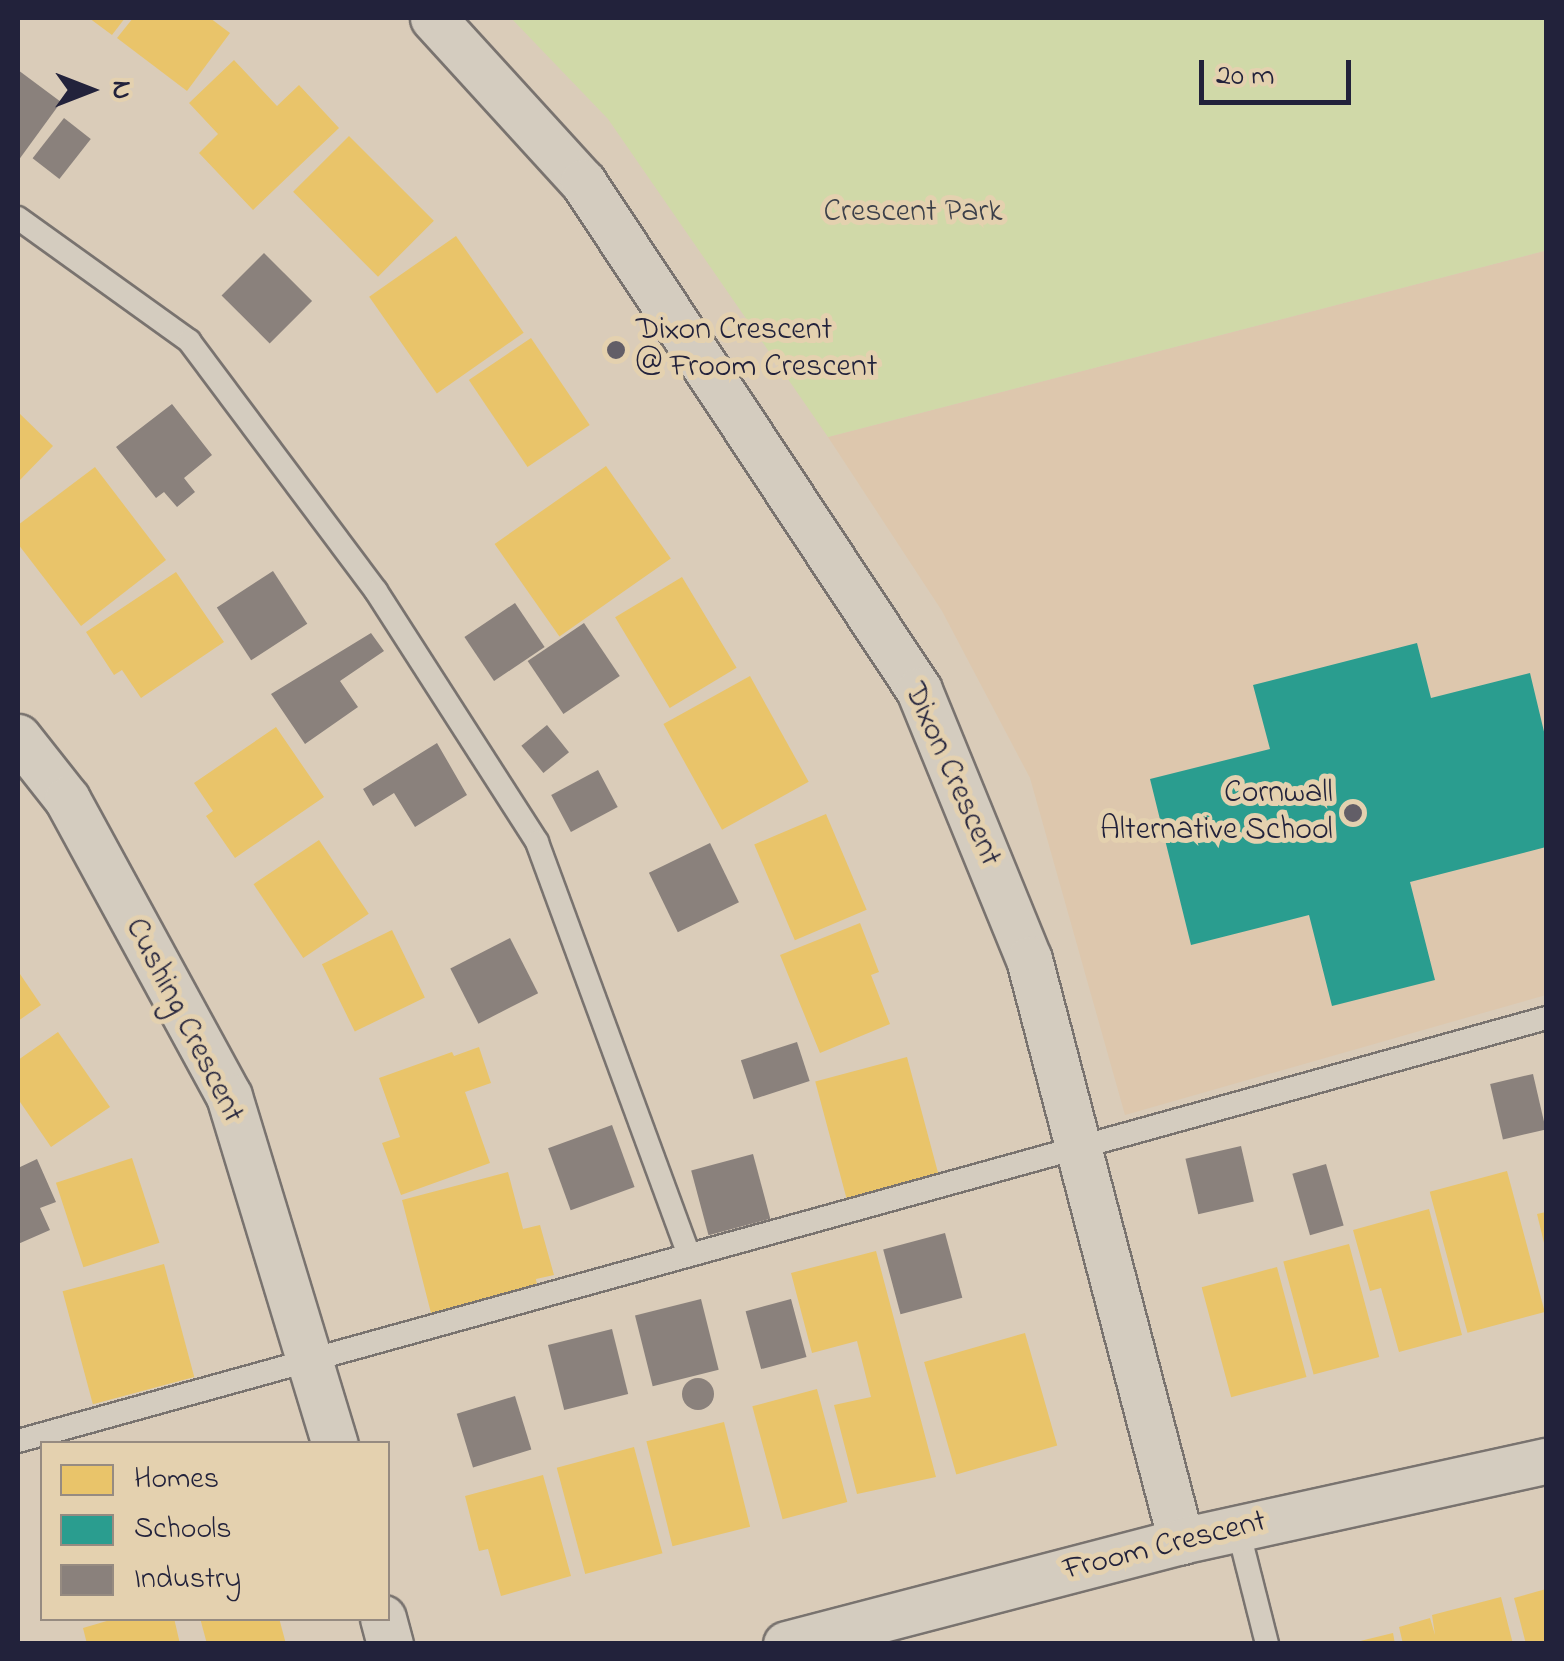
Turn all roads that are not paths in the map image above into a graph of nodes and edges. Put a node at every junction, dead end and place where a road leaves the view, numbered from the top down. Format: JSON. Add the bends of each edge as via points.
{"nodes":[{"id":1,"x":433,"y":18,"type":"edge"},
{"id":2,"x":18,"y":218,"type":"edge"},
{"id":3,"x":18,"y":738,"type":"edge"},
{"id":4,"x":1546,"y":1018,"type":"edge"},
{"id":5,"x":1080,"y":1147,"type":"junction"},
{"id":6,"x":689,"y":1255,"type":"junction"},
{"id":7,"x":312,"y":1361,"type":"junction"},
{"id":8,"x":18,"y":1440,"type":"edge"},
{"id":9,"x":333,"y":1441,"type":"edge"},
{"id":10,"x":1546,"y":1461,"type":"edge"},
{"id":11,"x":1238,"y":1528,"type":"junction"},
{"id":12,"x":1181,"y":1541,"type":"junction"},
{"id":13,"x":786,"y":1644,"type":"edge"},
{"id":14,"x":1267,"y":1644,"type":"edge"}],
"edges":[{"from":1,"to":5,"type":"street","name":"Dixon Crescent","via":[[582,182],[918,690],[1029,959]]},
{"from":2,"to":6,"type":"lane","via":[[189,341],[376,591],[536,842]]},
{"from":3,"to":7,"type":"street","name":"Cushing Crescent","via":[[67,799],[229,1096]]},
{"from":4,"to":5,"type":"lane"},
{"from":5,"to":6,"type":"lane"},
{"from":5,"to":12,"type":"street","name":"Dixon Crescent"},
{"from":6,"to":7,"type":"lane"},
{"from":7,"to":8,"type":"lane"},
{"from":7,"to":9,"type":"street","name":"Cushing Crescent"},
{"from":10,"to":11,"type":"street","name":"Froom Crescent"},
{"from":11,"to":12,"type":"street","name":"Froom Crescent"},
{"from":11,"to":14,"type":"lane"},
{"from":12,"to":13,"type":"street","name":"Froom Crescent"}]}
